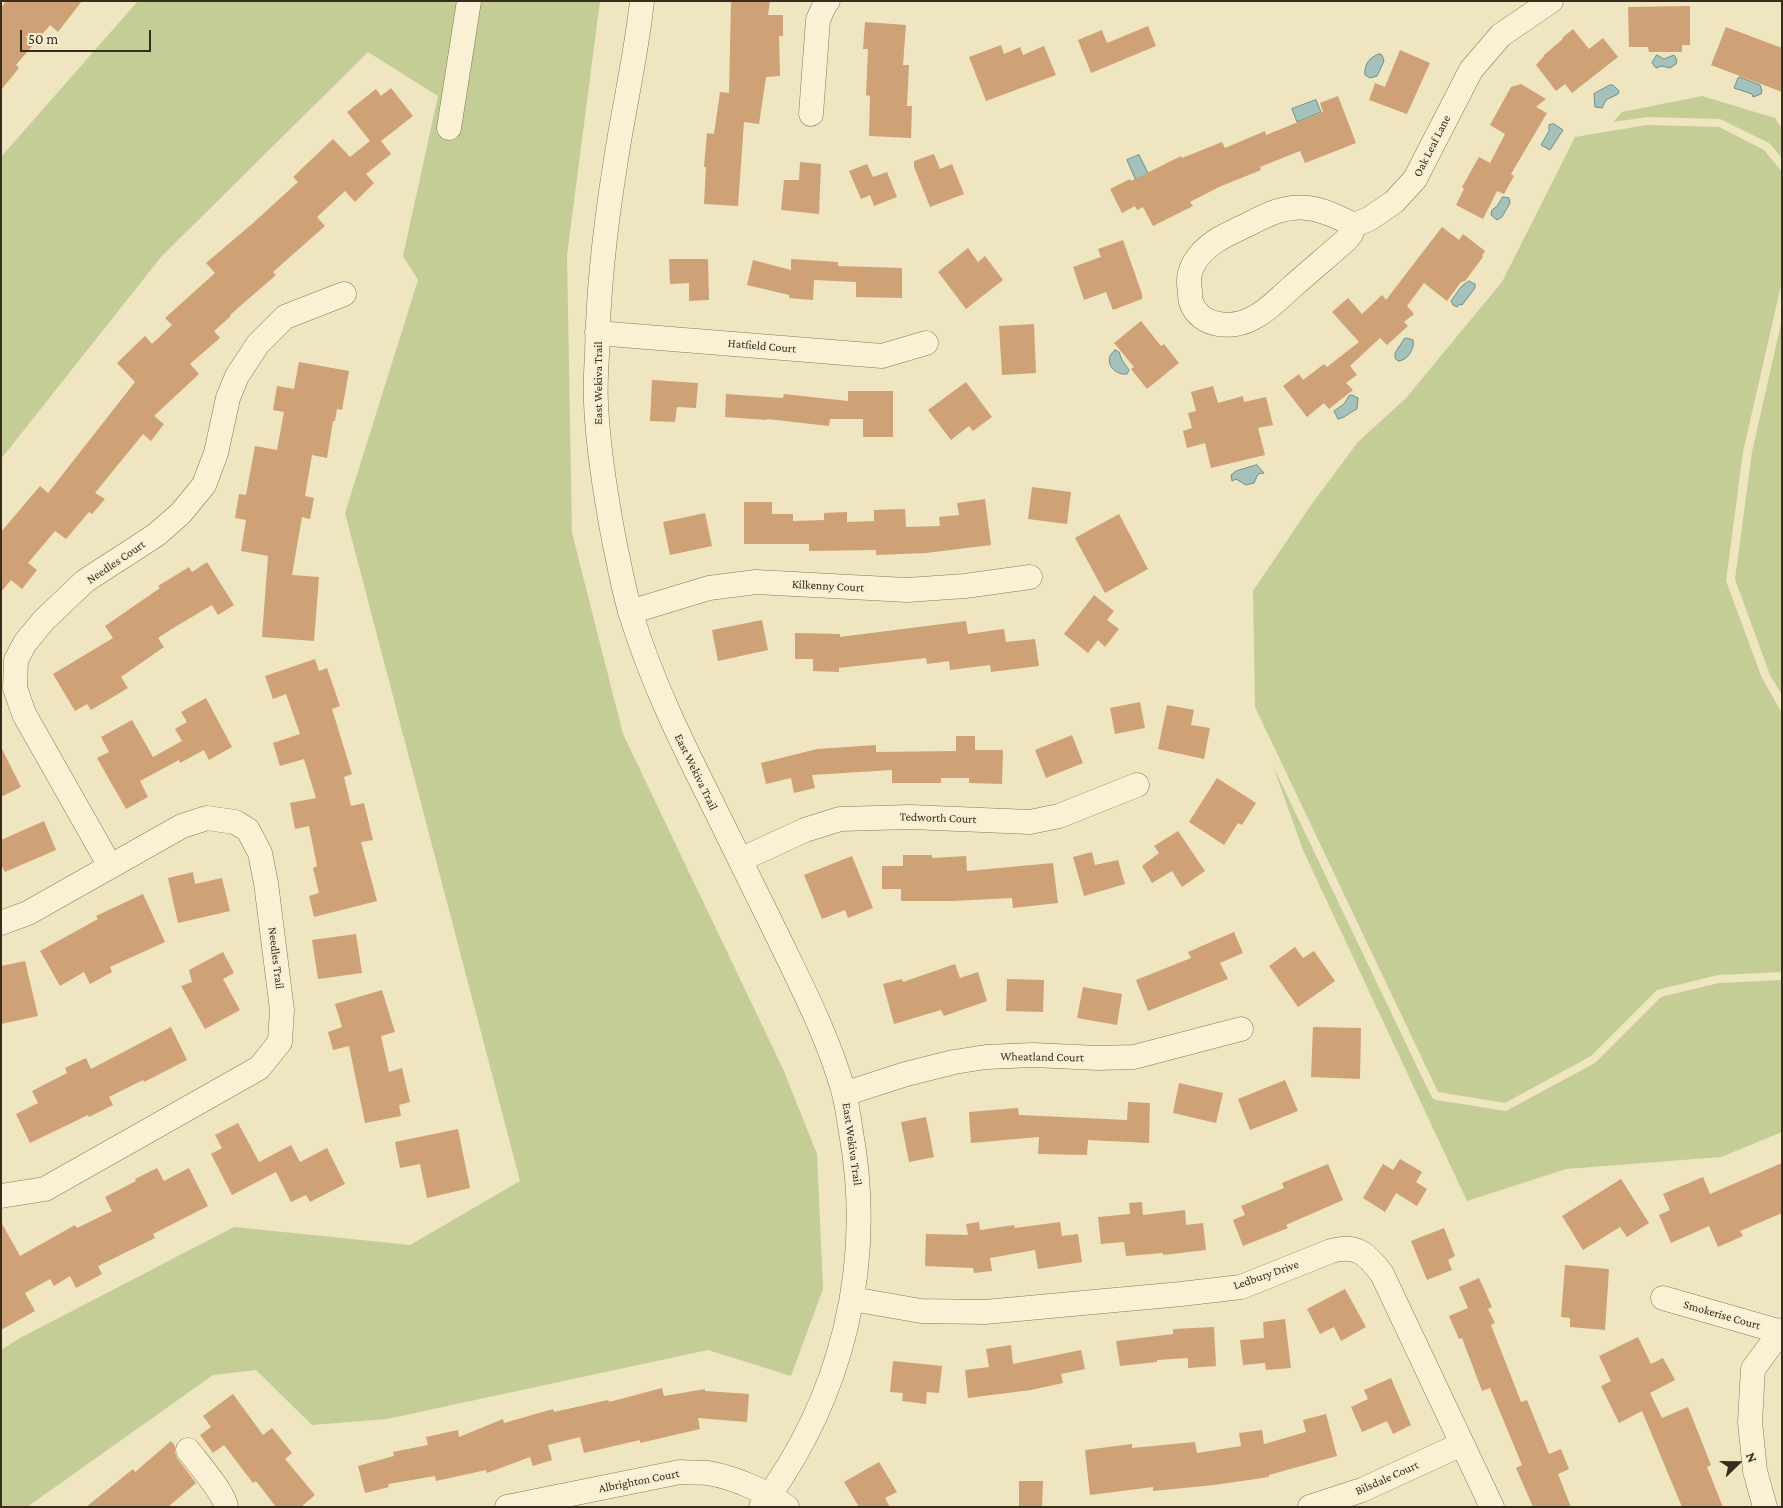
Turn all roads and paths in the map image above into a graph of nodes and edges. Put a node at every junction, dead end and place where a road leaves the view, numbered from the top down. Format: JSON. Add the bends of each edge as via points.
{"nodes":[{"id":1,"x":469,"y":1,"type":"edge"},
{"id":2,"x":642,"y":1,"type":"edge"},
{"id":3,"x":828,"y":1,"type":"edge"},
{"id":4,"x":1551,"y":1,"type":"edge"},
{"id":5,"x":811,"y":114,"type":"dead end"},
{"id":6,"x":449,"y":128,"type":"dead end"},
{"id":7,"x":1354,"y":225,"type":"junction"},
{"id":8,"x":344,"y":294,"type":"dead end"},
{"id":9,"x":598,"y":333,"type":"junction"},
{"id":10,"x":926,"y":343,"type":"dead end"},
{"id":11,"x":1030,"y":577,"type":"dead end"},
{"id":12,"x":630,"y":612,"type":"junction"},
{"id":13,"x":1137,"y":785,"type":"dead end"},
{"id":14,"x":740,"y":860,"type":"junction"},
{"id":15,"x":110,"y":866,"type":"junction"},
{"id":16,"x":1,"y":923,"type":"edge"},
{"id":17,"x":1241,"y":1029,"type":"dead end"},
{"id":18,"x":844,"y":1094,"type":"junction"},
{"id":19,"x":1,"y":1196,"type":"edge"},
{"id":20,"x":1663,"y":1298,"type":"dead end"},
{"id":21,"x":852,"y":1299,"type":"junction"},
{"id":22,"x":1782,"y":1334,"type":"edge"},
{"id":23,"x":1462,"y":1444,"type":"junction"},
{"id":24,"x":188,"y":1450,"type":"dead end"},
{"id":25,"x":773,"y":1503,"type":"edge"},
{"id":26,"x":226,"y":1507,"type":"edge"},
{"id":27,"x":507,"y":1507,"type":"edge"},
{"id":28,"x":1310,"y":1507,"type":"edge"},
{"id":29,"x":1492,"y":1507,"type":"edge"},
{"id":30,"x":1765,"y":1507,"type":"edge"}],
"edges":[{"from":1,"to":6,"type":"street"},
{"from":2,"to":9,"type":"street","name":"East Wekiva Trail","via":[[614,166],[600,282]]},
{"from":3,"to":5,"type":"street","via":[[818,20]]},
{"from":4,"to":7,"type":"street","name":"Oak Leaf Lane","via":[[1501,35],[1471,70],[1415,180],[1394,202]]},
{"from":7,"to":7,"type":"street","name":"Oak Leaf Lane","via":[[1346,240],[1267,310],[1242,323],[1216,325],[1198,313],[1191,302],[1189,277],[1192,266],[1200,254],[1224,234],[1274,211],[1296,207],[1322,211]]},
{"from":8,"to":15,"type":"street","name":"Needles Court","via":[[285,318],[258,344],[237,376],[228,398],[216,453],[204,485],[181,513],[156,535],[85,581],[44,620],[16,660],[15,688],[24,714]]},
{"from":9,"to":10,"type":"street","name":"Hatfield Court","via":[[882,356]]},
{"from":9,"to":12,"type":"street","name":"East Wekiva Trail","via":[[596,401],[600,460]]},
{"from":11,"to":12,"type":"street","name":"Kilkenny Court","via":[[907,590],[756,582],[709,588]]},
{"from":12,"to":14,"type":"street","name":"East Wekiva Trail","via":[[657,688]]},
{"from":13,"to":14,"type":"street","name":"Tedworth Court","via":[[1059,816],[1030,822],[910,817],[840,819],[805,830]]},
{"from":14,"to":18,"type":"street","name":"East Wekiva Trail","via":[[828,1044]]},
{"from":15,"to":16,"type":"street","name":"Needles Trail","via":[[28,913]]},
{"from":15,"to":19,"type":"street","name":"Needles Trail","via":[[182,826],[207,818],[235,822],[248,830],[260,854],[266,883],[282,1010],[280,1042],[259,1068],[44,1189]]},
{"from":17,"to":18,"type":"street","name":"Wheatland Court","via":[[1134,1057],[1033,1055],[954,1062]]},
{"from":18,"to":21,"type":"street","name":"East Wekiva Trail","via":[[859,1198]]},
{"from":20,"to":22,"type":"street","name":"Smokerise Court"},
{"from":21,"to":23,"type":"street","name":"Ledbury Drive","via":[[921,1311],[985,1312],[1181,1294],[1241,1287],[1331,1250],[1343,1247],[1356,1249],[1370,1258],[1382,1274]]},
{"from":21,"to":25,"type":"street","name":"East Wekiva Trail","via":[[838,1358],[826,1391]]},
{"from":22,"to":30,"type":"street","via":[[1753,1369],[1750,1422],[1755,1471]]},
{"from":23,"to":28,"type":"street","name":"Bilsdale Court","via":[[1362,1490]]},
{"from":23,"to":29,"type":"street","name":"Ledbury Drive"},
{"from":24,"to":26,"type":"street","via":[[219,1491]]},
{"from":25,"to":27,"type":"street","name":"Albrighton Court","via":[[726,1478],[707,1473],[680,1472]]}]}
